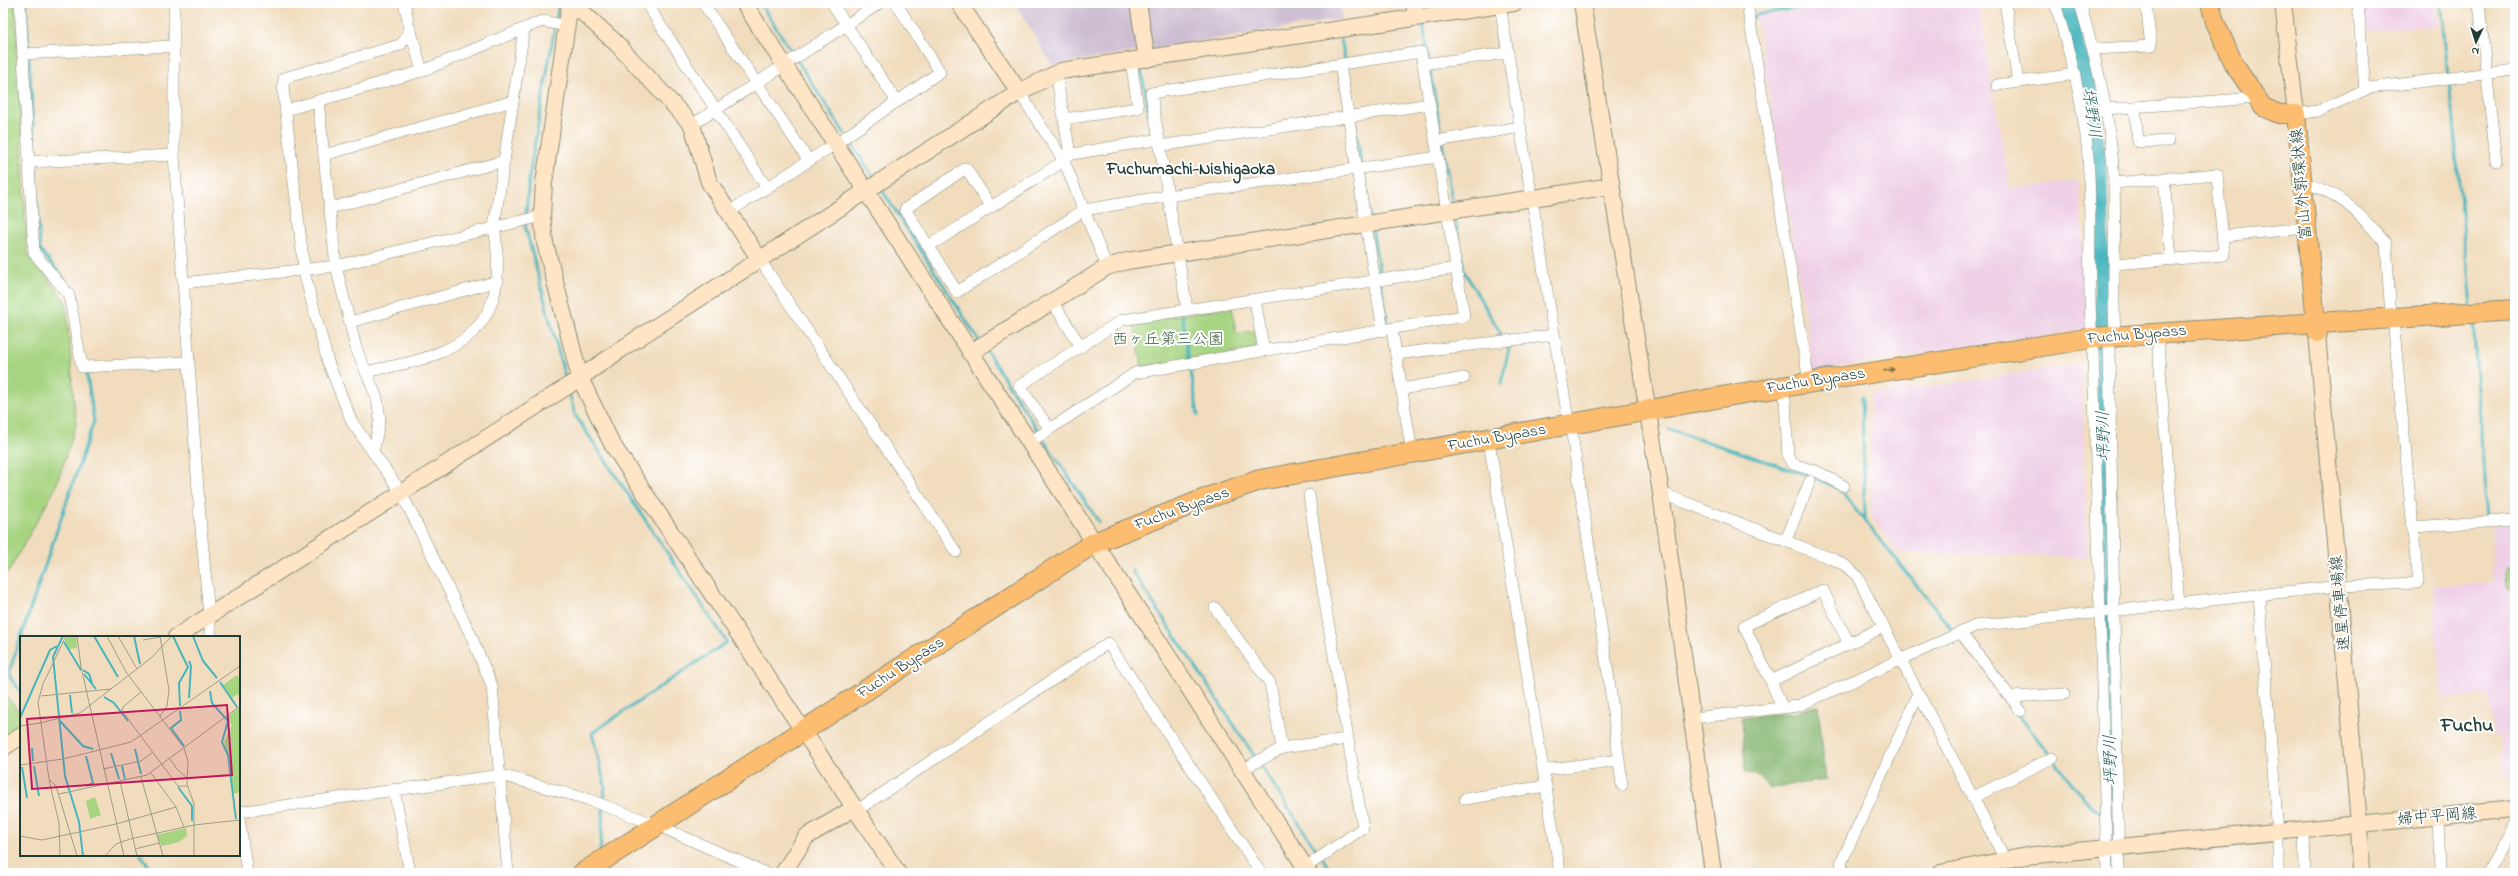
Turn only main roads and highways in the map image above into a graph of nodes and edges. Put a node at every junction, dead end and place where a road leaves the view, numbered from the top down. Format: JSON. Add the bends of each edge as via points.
{"nodes":[{"id":1,"x":2210,"y":3,"type":"edge"},
{"id":2,"x":2515,"y":310,"type":"edge"},
{"id":3,"x":2515,"y":322,"type":"edge"},
{"id":4,"x":2392,"y":324,"type":"junction"},
{"id":5,"x":2317,"y":328,"type":"junction"},
{"id":6,"x":2102,"y":343,"type":"junction"},
{"id":7,"x":1647,"y":415,"type":"junction"},
{"id":8,"x":1570,"y":430,"type":"junction"},
{"id":9,"x":1097,"y":549,"type":"junction"},
{"id":10,"x":662,"y":827,"type":"junction"},
{"id":11,"x":583,"y":873,"type":"edge"},
{"id":12,"x":601,"y":873,"type":"edge"}],
"edges":[{"from":1,"to":5,"type":"main road","name":"富山外郭環状線","via":[[2215,22],[2235,66],[2263,106],[2279,114],[2296,114]]},
{"from":2,"to":4,"type":"highway","name":"Fuchu Bypass"},
{"from":3,"to":4,"type":"highway","name":"Fuchu Bypass"},
{"from":4,"to":5,"type":"highway","name":"Fuchu Bypass"},
{"from":5,"to":6,"type":"highway","name":"Fuchu Bypass"},
{"from":5,"to":6,"type":"highway","name":"Fuchu Bypass","via":[[2158,345]]},
{"from":6,"to":7,"type":"highway","name":"Fuchu Bypass","via":[[1785,399]]},
{"from":7,"to":6,"type":"highway","name":"Fuchu Bypass","one_way":true,"via":[[1808,382]]},
{"from":7,"to":8,"type":"highway","name":"Fuchu Bypass"},
{"from":8,"to":9,"type":"highway","name":"Fuchu Bypass","via":[[1490,447],[1284,482],[1237,496]]},
{"from":8,"to":9,"type":"highway","name":"Fuchu Bypass","via":[[1412,453],[1260,480],[1210,497]]},
{"from":9,"to":10,"type":"highway","name":"Fuchu Bypass"},
{"from":10,"to":11,"type":"highway","name":"Fuchu Bypass"},
{"from":10,"to":12,"type":"highway","name":"Fuchu Bypass"}]}
